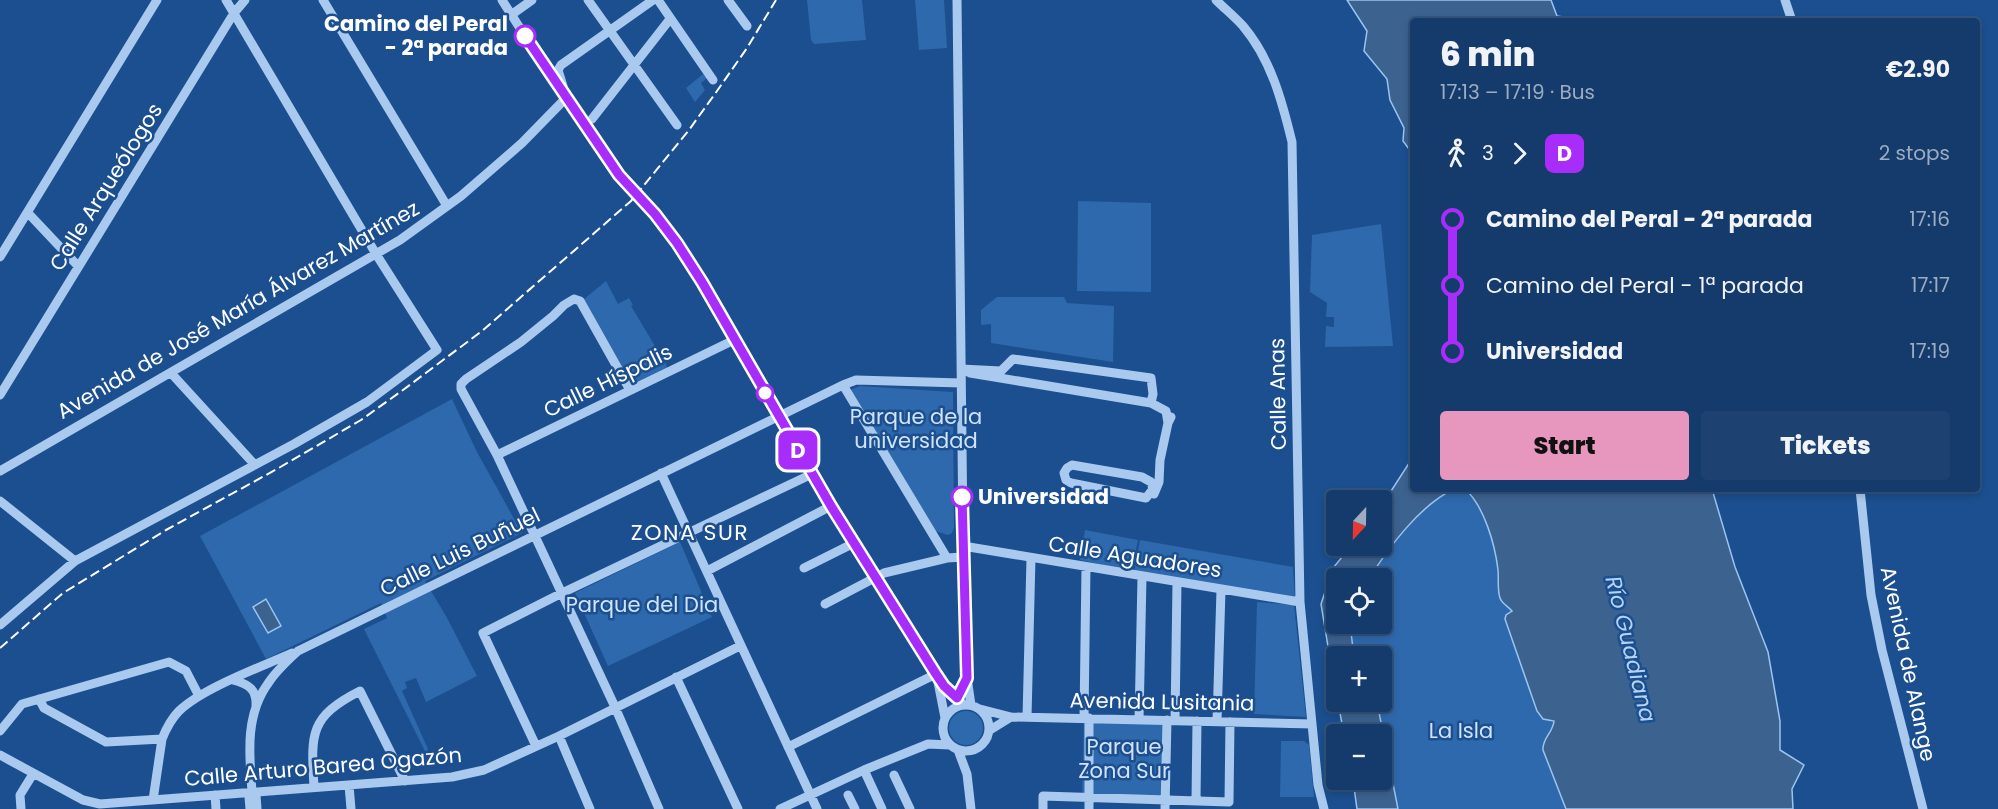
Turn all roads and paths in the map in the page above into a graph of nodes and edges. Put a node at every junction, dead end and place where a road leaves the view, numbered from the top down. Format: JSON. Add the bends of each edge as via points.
{"nodes":[{"id":1,"x":157,"y":0,"type":"edge"},
{"id":2,"x":226,"y":0,"type":"edge"},
{"id":3,"x":245,"y":0,"type":"edge"},
{"id":4,"x":322,"y":0,"type":"edge"},
{"id":5,"x":502,"y":0,"type":"edge"},
{"id":6,"x":532,"y":0,"type":"edge"},
{"id":7,"x":588,"y":0,"type":"edge"},
{"id":8,"x":653,"y":0,"type":"edge"},
{"id":9,"x":658,"y":0,"type":"edge"},
{"id":10,"x":728,"y":0,"type":"edge"},
{"id":11,"x":957,"y":0,"type":"edge"},
{"id":12,"x":1216,"y":0,"type":"edge"},
{"id":13,"x":1785,"y":0,"type":"edge"},
{"id":14,"x":234,"y":13,"type":"junction"},
{"id":15,"x":511,"y":15,"type":"junction"},
{"id":16,"x":1791,"y":18,"type":"edge"},
{"id":17,"x":670,"y":19,"type":"junction"},
{"id":18,"x":747,"y":26,"type":"dead end"},
{"id":19,"x":609,"y":31,"type":"junction"},
{"id":20,"x":633,"y":66,"type":"junction"},
{"id":21,"x":713,"y":80,"type":"dead end"},
{"id":22,"x":563,"y":94,"type":"junction"},
{"id":23,"x":592,"y":119,"type":"dead end"},
{"id":24,"x":676,"y":126,"type":"dead end"},
{"id":25,"x":447,"y":206,"type":"junction"},
{"id":26,"x":28,"y":213,"type":"junction"},
{"id":27,"x":376,"y":254,"type":"junction"},
{"id":28,"x":0,"y":257,"type":"edge"},
{"id":29,"x":78,"y":266,"type":"junction"},
{"id":30,"x":734,"y":340,"type":"junction"},
{"id":31,"x":1005,"y":367,"type":"junction"},
{"id":32,"x":961,"y":369,"type":"junction"},
{"id":33,"x":171,"y":373,"type":"junction"},
{"id":34,"x":1008,"y":379,"type":"junction"},
{"id":35,"x":961,"y":383,"type":"junction"},
{"id":36,"x":843,"y":385,"type":"junction"},
{"id":37,"x":630,"y":390,"type":"junction"},
{"id":38,"x":0,"y":395,"type":"edge"},
{"id":39,"x":1152,"y":399,"type":"junction"},
{"id":40,"x":778,"y":417,"type":"junction"},
{"id":41,"x":497,"y":454,"type":"junction"},
{"id":42,"x":1160,"y":460,"type":"junction"},
{"id":43,"x":255,"y":465,"type":"junction"},
{"id":44,"x":0,"y":471,"type":"edge"},
{"id":45,"x":662,"y":473,"type":"junction"},
{"id":46,"x":812,"y":474,"type":"junction"},
{"id":47,"x":1145,"y":478,"type":"junction"},
{"id":48,"x":1860,"y":492,"type":"edge"},
{"id":49,"x":1149,"y":496,"type":"junction"},
{"id":50,"x":0,"y":501,"type":"edge"},
{"id":51,"x":831,"y":506,"type":"junction"},
{"id":52,"x":690,"y":532,"type":"junction"},
{"id":53,"x":535,"y":536,"type":"junction"},
{"id":54,"x":854,"y":543,"type":"junction"},
{"id":55,"x":963,"y":546,"type":"junction"},
{"id":56,"x":963,"y":557,"type":"junction"},
{"id":57,"x":947,"y":558,"type":"junction"},
{"id":58,"x":1031,"y":558,"type":"junction"},
{"id":59,"x":75,"y":561,"type":"junction"},
{"id":60,"x":1086,"y":567,"type":"junction"},
{"id":61,"x":804,"y":568,"type":"dead end"},
{"id":62,"x":707,"y":571,"type":"junction"},
{"id":63,"x":1142,"y":577,"type":"junction"},
{"id":64,"x":876,"y":578,"type":"junction"},
{"id":65,"x":1177,"y":583,"type":"junction"},
{"id":66,"x":1221,"y":590,"type":"junction"},
{"id":67,"x":562,"y":593,"type":"junction"},
{"id":68,"x":1300,"y":602,"type":"junction"},
{"id":69,"x":825,"y":604,"type":"dead end"},
{"id":70,"x":0,"y":626,"type":"edge"},
{"id":71,"x":740,"y":646,"type":"junction"},
{"id":72,"x":298,"y":651,"type":"junction"},
{"id":73,"x":936,"y":674,"type":"junction"},
{"id":74,"x":676,"y":677,"type":"junction"},
{"id":75,"x":967,"y":678,"type":"junction"},
{"id":76,"x":233,"y":680,"type":"junction"},
{"id":77,"x":199,"y":696,"type":"junction"},
{"id":78,"x":39,"y":699,"type":"junction"},
{"id":79,"x":965,"y":705,"type":"junction"},
{"id":80,"x":256,"y":707,"type":"junction"},
{"id":81,"x":615,"y":707,"type":"junction"},
{"id":82,"x":1011,"y":717,"type":"junction"},
{"id":83,"x":1027,"y":717,"type":"junction"},
{"id":84,"x":1087,"y":718,"type":"junction"},
{"id":85,"x":1139,"y":720,"type":"junction"},
{"id":86,"x":1171,"y":720,"type":"junction"},
{"id":87,"x":1197,"y":721,"type":"junction"},
{"id":88,"x":1217,"y":722,"type":"junction"},
{"id":89,"x":1230,"y":722,"type":"junction"},
{"id":90,"x":944,"y":723,"type":"junction"},
{"id":91,"x":1312,"y":724,"type":"junction"},
{"id":92,"x":990,"y":730,"type":"junction"},
{"id":93,"x":0,"y":731,"type":"edge"},
{"id":94,"x":559,"y":736,"type":"junction"},
{"id":95,"x":162,"y":739,"type":"junction"},
{"id":96,"x":928,"y":744,"type":"junction"},
{"id":97,"x":536,"y":746,"type":"junction"},
{"id":98,"x":788,"y":747,"type":"junction"},
{"id":99,"x":954,"y":748,"type":"junction"},
{"id":100,"x":976,"y":750,"type":"junction"},
{"id":101,"x":0,"y":755,"type":"edge"},
{"id":102,"x":864,"y":770,"type":"junction"},
{"id":103,"x":33,"y":774,"type":"junction"},
{"id":104,"x":894,"y":774,"type":"dead end"},
{"id":105,"x":967,"y":774,"type":"junction"},
{"id":106,"x":405,"y":781,"type":"junction"},
{"id":107,"x":350,"y":785,"type":"junction"},
{"id":108,"x":314,"y":787,"type":"junction"},
{"id":109,"x":252,"y":792,"type":"junction"},
{"id":110,"x":215,"y":795,"type":"junction"},
{"id":111,"x":810,"y":795,"type":"junction"},
{"id":112,"x":848,"y":795,"type":"dead end"},
{"id":113,"x":1089,"y":796,"type":"junction"},
{"id":114,"x":1136,"y":798,"type":"junction"},
{"id":115,"x":153,"y":800,"type":"junction"},
{"id":116,"x":1196,"y":801,"type":"junction"},
{"id":117,"x":1165,"y":804,"type":"edge"},
{"id":118,"x":21,"y":809,"type":"edge"},
{"id":119,"x":216,"y":809,"type":"edge"},
{"id":120,"x":250,"y":809,"type":"edge"},
{"id":121,"x":257,"y":809,"type":"edge"},
{"id":122,"x":351,"y":809,"type":"edge"},
{"id":123,"x":590,"y":809,"type":"edge"},
{"id":124,"x":658,"y":809,"type":"edge"},
{"id":125,"x":738,"y":809,"type":"edge"},
{"id":126,"x":780,"y":809,"type":"edge"},
{"id":127,"x":817,"y":809,"type":"edge"},
{"id":128,"x":855,"y":809,"type":"edge"},
{"id":129,"x":882,"y":809,"type":"edge"},
{"id":130,"x":910,"y":809,"type":"edge"},
{"id":131,"x":971,"y":809,"type":"edge"},
{"id":132,"x":1043,"y":809,"type":"edge"},
{"id":133,"x":1089,"y":809,"type":"edge"},
{"id":134,"x":1136,"y":809,"type":"edge"},
{"id":135,"x":1324,"y":809,"type":"edge"},
{"id":136,"x":1923,"y":809,"type":"edge"}],
"edges":[{"from":1,"to":26,"type":"street"},
{"from":2,"to":14,"type":"street"},
{"from":3,"to":14,"type":"street","name":"Calle Arqueólogos"},
{"from":4,"to":25,"type":"street"},
{"from":5,"to":15,"type":"street"},
{"from":6,"to":15,"type":"street"},
{"from":7,"to":19,"type":"street"},
{"from":8,"to":19,"type":"street"},
{"from":9,"to":17,"type":"street"},
{"from":10,"to":18,"type":"street"},
{"from":11,"to":32,"type":"street"},
{"from":12,"to":68,"type":"street","name":"Calle Anas","via":[[1243,27],[1267,64],[1281,97],[1292,142]]},
{"from":13,"to":16,"type":"street"},
{"from":14,"to":27,"type":"street"},
{"from":14,"to":29,"type":"street","name":"Calle Arqueólogos"},
{"from":15,"to":22,"type":"street"},
{"from":17,"to":20,"type":"street"},
{"from":17,"to":21,"type":"street"},
{"from":19,"to":20,"type":"street"},
{"from":19,"to":22,"type":"street","via":[[561,65],[558,70]]},
{"from":20,"to":23,"type":"street"},
{"from":20,"to":24,"type":"street"},
{"from":22,"to":25,"type":"street","name":"Avenida de José María Álvarez Martínez","via":[[522,143]]},
{"from":22,"to":30,"type":"street","via":[[619,175],[677,243]]},
{"from":25,"to":27,"type":"street","name":"Avenida de José María Álvarez Martínez"},
{"from":26,"to":28,"type":"street"},
{"from":26,"to":29,"type":"street"},
{"from":27,"to":33,"type":"street","name":"Avenida de José María Álvarez Martínez"},
{"from":27,"to":43,"type":"street","via":[[437,350],[367,402]]},
{"from":29,"to":38,"type":"street","name":"Calle Arqueólogos"},
{"from":30,"to":37,"type":"street","name":"Calle Híspalis"},
{"from":30,"to":40,"type":"street"},
{"from":31,"to":32,"type":"street"},
{"from":31,"to":34,"type":"street"},
{"from":31,"to":39,"type":"street","via":[[1013,359],[1151,378]]},
{"from":32,"to":34,"type":"street"},
{"from":32,"to":35,"type":"street"},
{"from":33,"to":43,"type":"street"},
{"from":33,"to":44,"type":"street","name":"Avenida de José María Álvarez Martínez"},
{"from":34,"to":39,"type":"street"},
{"from":35,"to":36,"type":"street","name":"Calle Luis Buñuel","via":[[856,380]]},
{"from":35,"to":55,"type":"street"},
{"from":36,"to":40,"type":"street","name":"Calle Luis Buñuel"},
{"from":36,"to":57,"type":"street"},
{"from":37,"to":41,"type":"street","name":"Calle Híspalis"},
{"from":37,"to":41,"type":"street","via":[[580,301],[574,299],[461,384]]},
{"from":39,"to":42,"type":"street","via":[[1166,411],[1168,423]]},
{"from":40,"to":45,"type":"street","name":"Calle Luis Buñuel"},
{"from":40,"to":46,"type":"street"},
{"from":41,"to":53,"type":"street"},
{"from":42,"to":47,"type":"street"},
{"from":42,"to":49,"type":"street","via":[[1157,491]]},
{"from":43,"to":59,"type":"street"},
{"from":45,"to":52,"type":"street"},
{"from":45,"to":53,"type":"street","name":"Calle Luis Buñuel"},
{"from":46,"to":51,"type":"street"},
{"from":46,"to":52,"type":"street"},
{"from":47,"to":49,"type":"street","via":[[1154,489]]},
{"from":47,"to":49,"type":"street","via":[[1072,465],[1064,473],[1071,483]]},
{"from":48,"to":136,"type":"street","name":"Avenida de Alange","via":[[1873,606]]},
{"from":50,"to":59,"type":"street"},
{"from":51,"to":54,"type":"street"},
{"from":51,"to":62,"type":"street"},
{"from":52,"to":62,"type":"street"},
{"from":52,"to":67,"type":"street"},
{"from":53,"to":67,"type":"street"},
{"from":53,"to":72,"type":"street","name":"Calle Luis Buñuel"},
{"from":54,"to":61,"type":"street"},
{"from":54,"to":64,"type":"street"},
{"from":55,"to":56,"type":"street"},
{"from":55,"to":58,"type":"street","name":"Calle Aguadores"},
{"from":56,"to":57,"type":"street"},
{"from":56,"to":75,"type":"street"},
{"from":57,"to":64,"type":"street"},
{"from":58,"to":60,"type":"street","name":"Calle Aguadores"},
{"from":58,"to":83,"type":"street"},
{"from":59,"to":70,"type":"street"},
{"from":60,"to":63,"type":"street","name":"Calle Aguadores"},
{"from":60,"to":84,"type":"street"},
{"from":62,"to":71,"type":"street"},
{"from":63,"to":65,"type":"street","name":"Calle Aguadores"},
{"from":63,"to":85,"type":"street"},
{"from":64,"to":69,"type":"street"},
{"from":64,"to":73,"type":"street"},
{"from":65,"to":66,"type":"street","name":"Calle Aguadores"},
{"from":65,"to":86,"type":"street"},
{"from":66,"to":68,"type":"street","name":"Calle Aguadores"},
{"from":66,"to":88,"type":"street"},
{"from":67,"to":81,"type":"street"},
{"from":67,"to":97,"type":"street","via":[[483,633]]},
{"from":68,"to":91,"type":"street","name":"Calle Anas"},
{"from":71,"to":74,"type":"street","name":"Calle Arturo Barea Ogazón"},
{"from":71,"to":98,"type":"street"},
{"from":72,"to":76,"type":"street"},
{"from":72,"to":80,"type":"street","name":"Calle Luis Buñuel","via":[[268,683]]},
{"from":73,"to":79,"type":"street"},
{"from":73,"to":90,"type":"street"},
{"from":73,"to":98,"type":"street"},
{"from":74,"to":81,"type":"street","name":"Calle Arturo Barea Ogazón"},
{"from":74,"to":125,"type":"street"},
{"from":75,"to":79,"type":"street"},
{"from":75,"to":79,"type":"street"},
{"from":76,"to":77,"type":"street"},
{"from":76,"to":80,"type":"street","via":[[253,690]]},
{"from":77,"to":78,"type":"street","via":[[186,670],[169,662]]},
{"from":77,"to":95,"type":"street","via":[[178,711]]},
{"from":78,"to":93,"type":"street","via":[[22,704]]},
{"from":78,"to":95,"type":"street","via":[[44,708],[106,742]]},
{"from":79,"to":82,"type":"street","name":"Avenida Lusitania"},
{"from":79,"to":90,"type":"street"},
{"from":79,"to":92,"type":"street","via":[[988,718]]},
{"from":80,"to":109,"type":"street","name":"Calle Luis Buñuel","via":[[249,742]]},
{"from":81,"to":94,"type":"street","name":"Calle Arturo Barea Ogazón"},
{"from":81,"to":124,"type":"street"},
{"from":82,"to":83,"type":"street","name":"Avenida Lusitania"},
{"from":82,"to":92,"type":"street"},
{"from":83,"to":84,"type":"street","name":"Avenida Lusitania"},
{"from":84,"to":85,"type":"street","name":"Avenida Lusitania"},
{"from":84,"to":113,"type":"street"},
{"from":85,"to":86,"type":"street","name":"Avenida Lusitania"},
{"from":86,"to":87,"type":"street","name":"Avenida Lusitania"},
{"from":86,"to":117,"type":"street"},
{"from":87,"to":88,"type":"street","name":"Avenida Lusitania"},
{"from":87,"to":116,"type":"street"},
{"from":88,"to":89,"type":"street","name":"Avenida Lusitania"},
{"from":89,"to":91,"type":"street","name":"Avenida Lusitania"},
{"from":89,"to":116,"type":"street","via":[[1229,802]]},
{"from":90,"to":96,"type":"street"},
{"from":90,"to":99,"type":"street","via":[[944,736]]},
{"from":91,"to":135,"type":"street","name":"Calle Anas"},
{"from":92,"to":100,"type":"street","via":[[986,742]]},
{"from":94,"to":97,"type":"street","name":"Calle Arturo Barea Ogazón"},
{"from":94,"to":123,"type":"street"},
{"from":95,"to":115,"type":"street"},
{"from":96,"to":99,"type":"street"},
{"from":96,"to":102,"type":"street"},
{"from":97,"to":106,"type":"street","name":"Calle Arturo Barea Ogazón","via":[[484,770]]},
{"from":98,"to":111,"type":"street"},
{"from":99,"to":100,"type":"street"},
{"from":99,"to":105,"type":"street"},
{"from":100,"to":105,"type":"street"},
{"from":101,"to":103,"type":"street","name":"Calle Arturo Barea Ogazón"},
{"from":102,"to":111,"type":"street"},
{"from":102,"to":129,"type":"street"},
{"from":103,"to":115,"type":"street","name":"Calle Arturo Barea Ogazón","via":[[83,800],[100,804]]},
{"from":103,"to":118,"type":"street","via":[[20,795]]},
{"from":104,"to":130,"type":"street"},
{"from":105,"to":131,"type":"street"},
{"from":106,"to":107,"type":"street","name":"Calle Arturo Barea Ogazón"},
{"from":106,"to":108,"type":"street","via":[[360,691],[338,702],[319,720],[312,745]]},
{"from":107,"to":108,"type":"street","name":"Calle Arturo Barea Ogazón"},
{"from":107,"to":122,"type":"street"},
{"from":108,"to":109,"type":"street","name":"Calle Arturo Barea Ogazón"},
{"from":109,"to":110,"type":"street","name":"Calle Arturo Barea Ogazón"},
{"from":109,"to":120,"type":"street"},
{"from":109,"to":121,"type":"street"},
{"from":110,"to":115,"type":"street","name":"Calle Arturo Barea Ogazón"},
{"from":110,"to":119,"type":"street"},
{"from":111,"to":126,"type":"street"},
{"from":111,"to":127,"type":"street"},
{"from":112,"to":128,"type":"street"},
{"from":113,"to":114,"type":"street"},
{"from":113,"to":132,"type":"street","via":[[1043,796]]},
{"from":113,"to":133,"type":"street"},
{"from":114,"to":117,"type":"street"},
{"from":114,"to":134,"type":"street"},
{"from":116,"to":117,"type":"street"}]}
